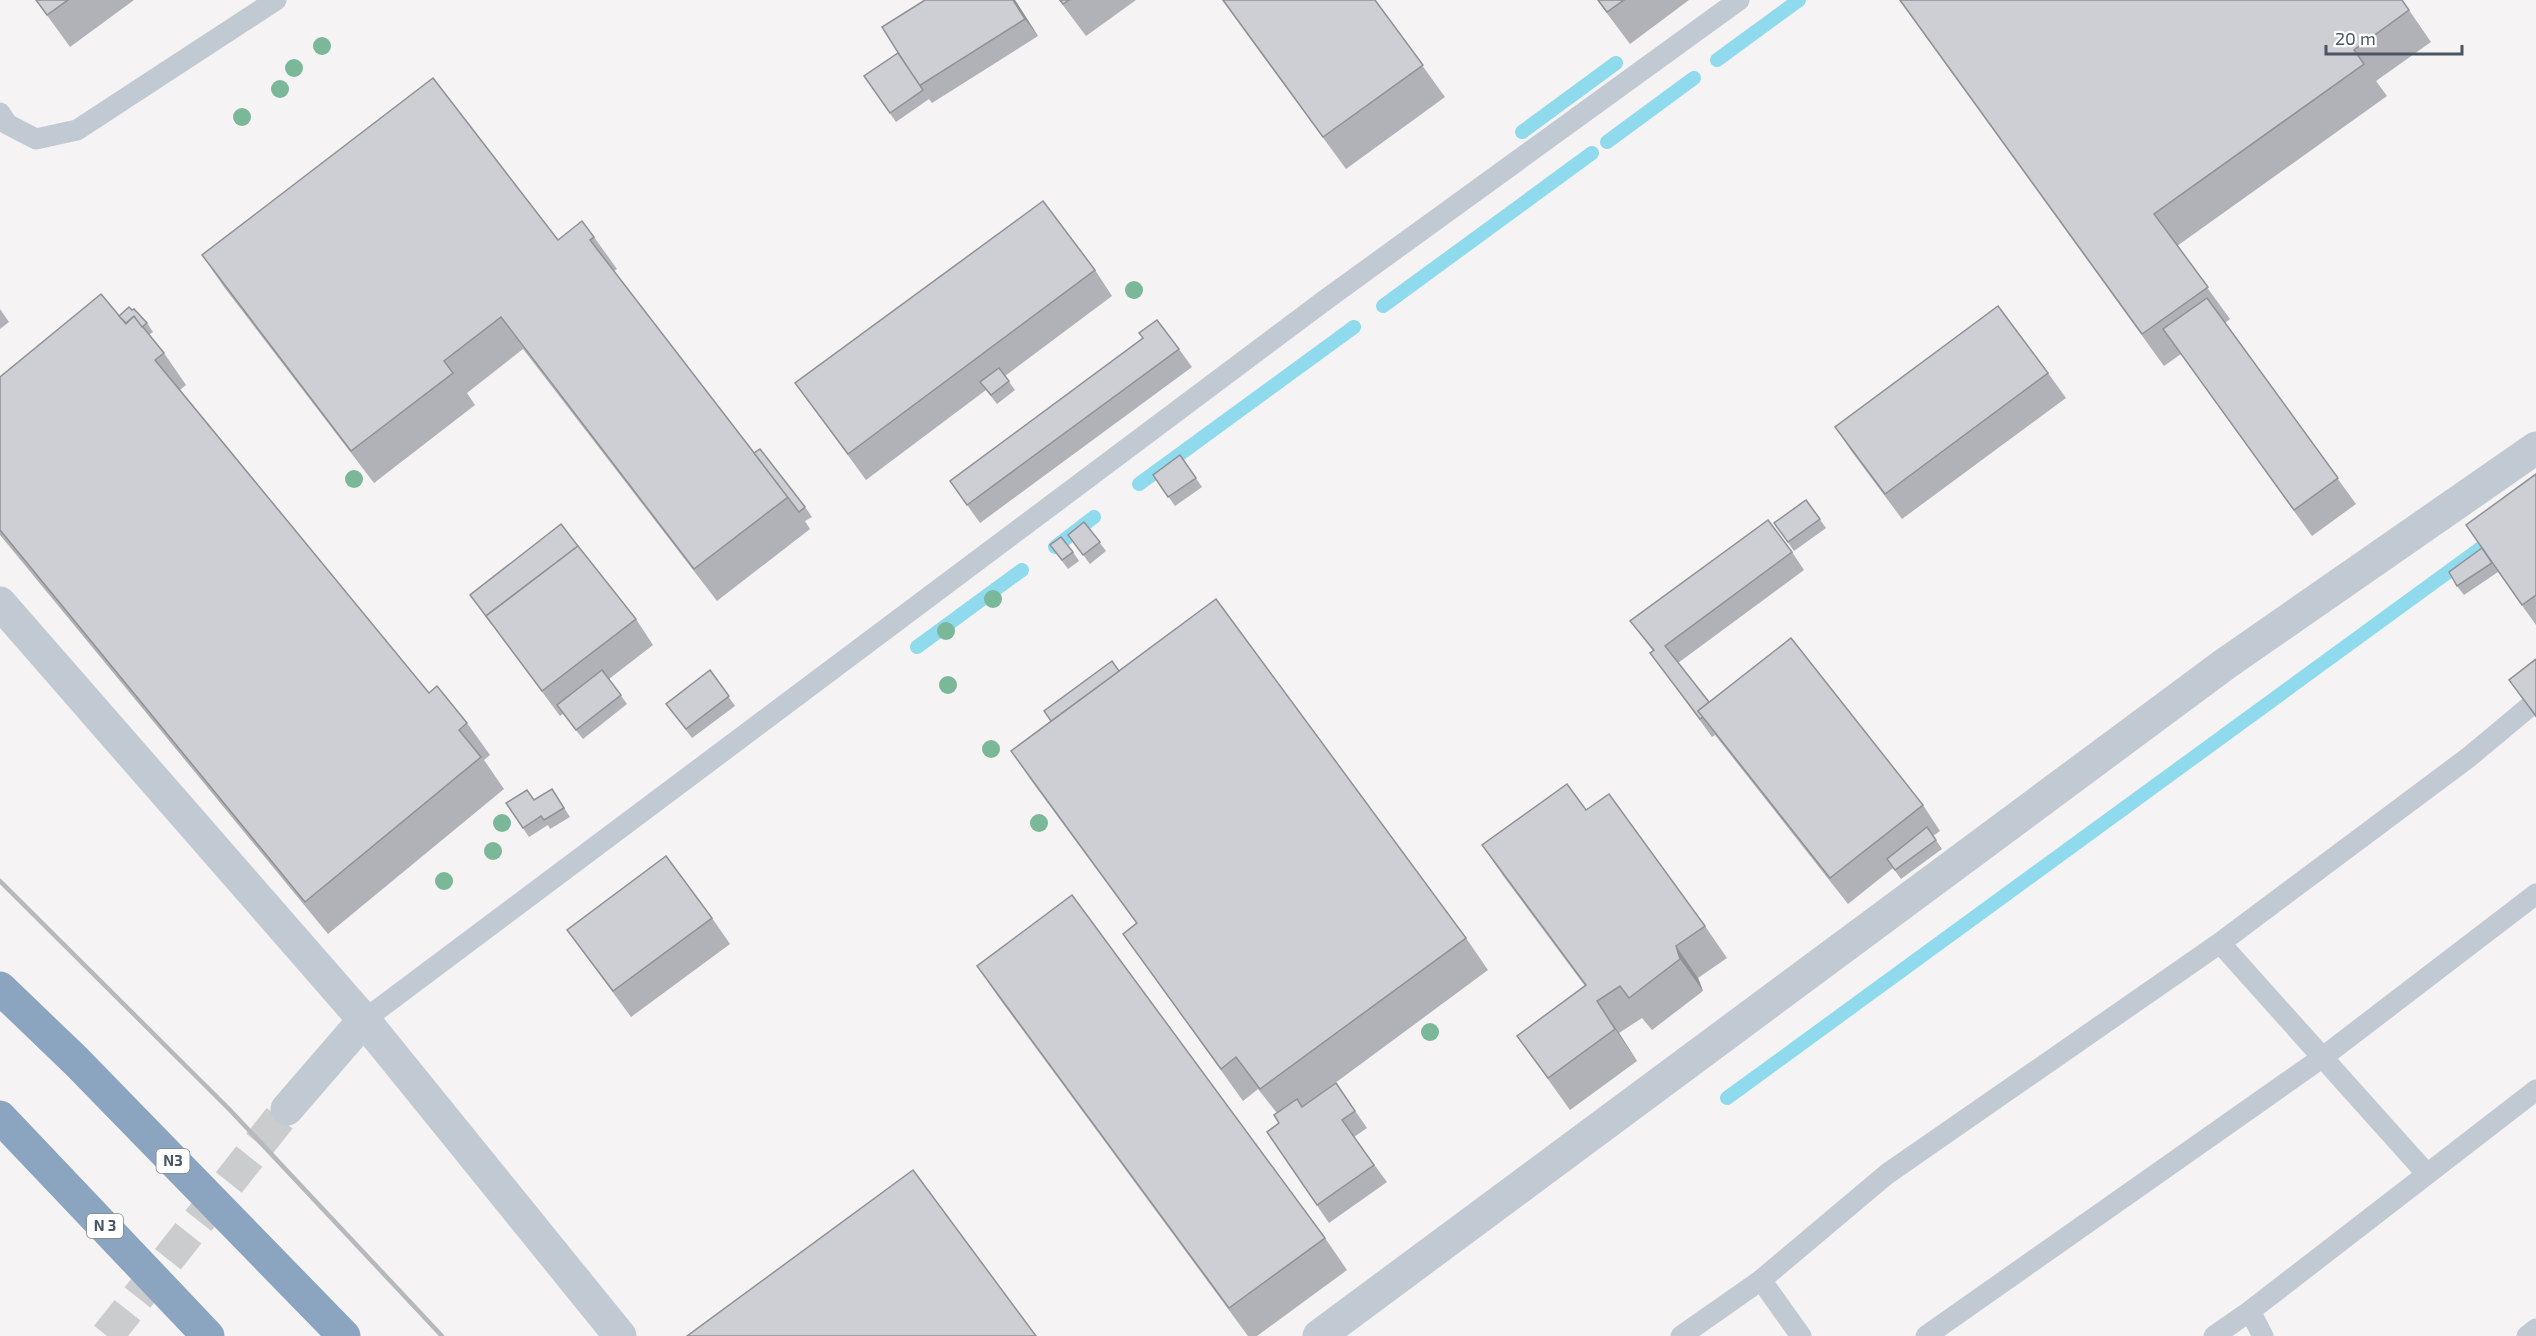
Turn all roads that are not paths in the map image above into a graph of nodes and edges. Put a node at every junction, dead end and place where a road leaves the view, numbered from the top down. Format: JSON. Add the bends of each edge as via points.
{"nodes":[{"id":1,"x":276,"y":0,"type":"edge"},
{"id":2,"x":1739,"y":0,"type":"edge"},
{"id":3,"x":0,"y":113,"type":"edge"},
{"id":4,"x":2536,"y":448,"type":"edge"},
{"id":5,"x":0,"y":603,"type":"edge"},
{"id":6,"x":2536,"y":701,"type":"edge"},
{"id":7,"x":2536,"y":894,"type":"edge"},
{"id":8,"x":2220,"y":943,"type":"junction"},
{"id":9,"x":0,"y":988,"type":"edge"},
{"id":10,"x":364,"y":1020,"type":"junction"},
{"id":11,"x":2323,"y":1057,"type":"junction"},
{"id":12,"x":2536,"y":1090,"type":"edge"},
{"id":13,"x":287,"y":1108,"type":"tunnel mouth"},
{"id":14,"x":0,"y":1117,"type":"edge"},
{"id":15,"x":2427,"y":1174,"type":"junction"},
{"id":16,"x":1761,"y":1280,"type":"junction"},
{"id":17,"x":2250,"y":1311,"type":"junction"},
{"id":18,"x":2536,"y":1329,"type":"edge"},
{"id":19,"x":208,"y":1336,"type":"edge"},
{"id":20,"x":344,"y":1336,"type":"edge"},
{"id":21,"x":620,"y":1336,"type":"edge"},
{"id":22,"x":1319,"y":1336,"type":"edge"},
{"id":23,"x":1681,"y":1336,"type":"edge"},
{"id":24,"x":1801,"y":1336,"type":"edge"},
{"id":25,"x":1926,"y":1336,"type":"edge"},
{"id":26,"x":2214,"y":1336,"type":"edge"},
{"id":27,"x":2263,"y":1336,"type":"edge"},
{"id":28,"x":2527,"y":1336,"type":"edge"}],
"edges":[{"from":1,"to":3,"type":"lane","via":[[77,130],[36,139],[7,124]]},
{"from":2,"to":10,"type":"lane","via":[[1328,298]]},
{"from":4,"to":22,"type":"street","via":[[2225,664]]},
{"from":5,"to":10,"type":"street"},
{"from":6,"to":8,"type":"lane","via":[[2469,757]]},
{"from":7,"to":11,"type":"lane"},
{"from":8,"to":11,"type":"lane"},
{"from":8,"to":16,"type":"lane","via":[[1887,1174]]},
{"from":9,"to":20,"type":"highway","number":"N3","via":[[76,1060]]},
{"from":10,"to":13,"type":"street"},
{"from":10,"to":21,"type":"street"},
{"from":11,"to":15,"type":"lane"},
{"from":11,"to":25,"type":"lane"},
{"from":12,"to":15,"type":"lane"},
{"from":14,"to":19,"type":"highway","number":"N 3"},
{"from":15,"to":17,"type":"lane"},
{"from":16,"to":23,"type":"lane"},
{"from":16,"to":24,"type":"lane"},
{"from":17,"to":26,"type":"lane"},
{"from":17,"to":27,"type":"lane"},
{"from":18,"to":28,"type":"lane"}]}
